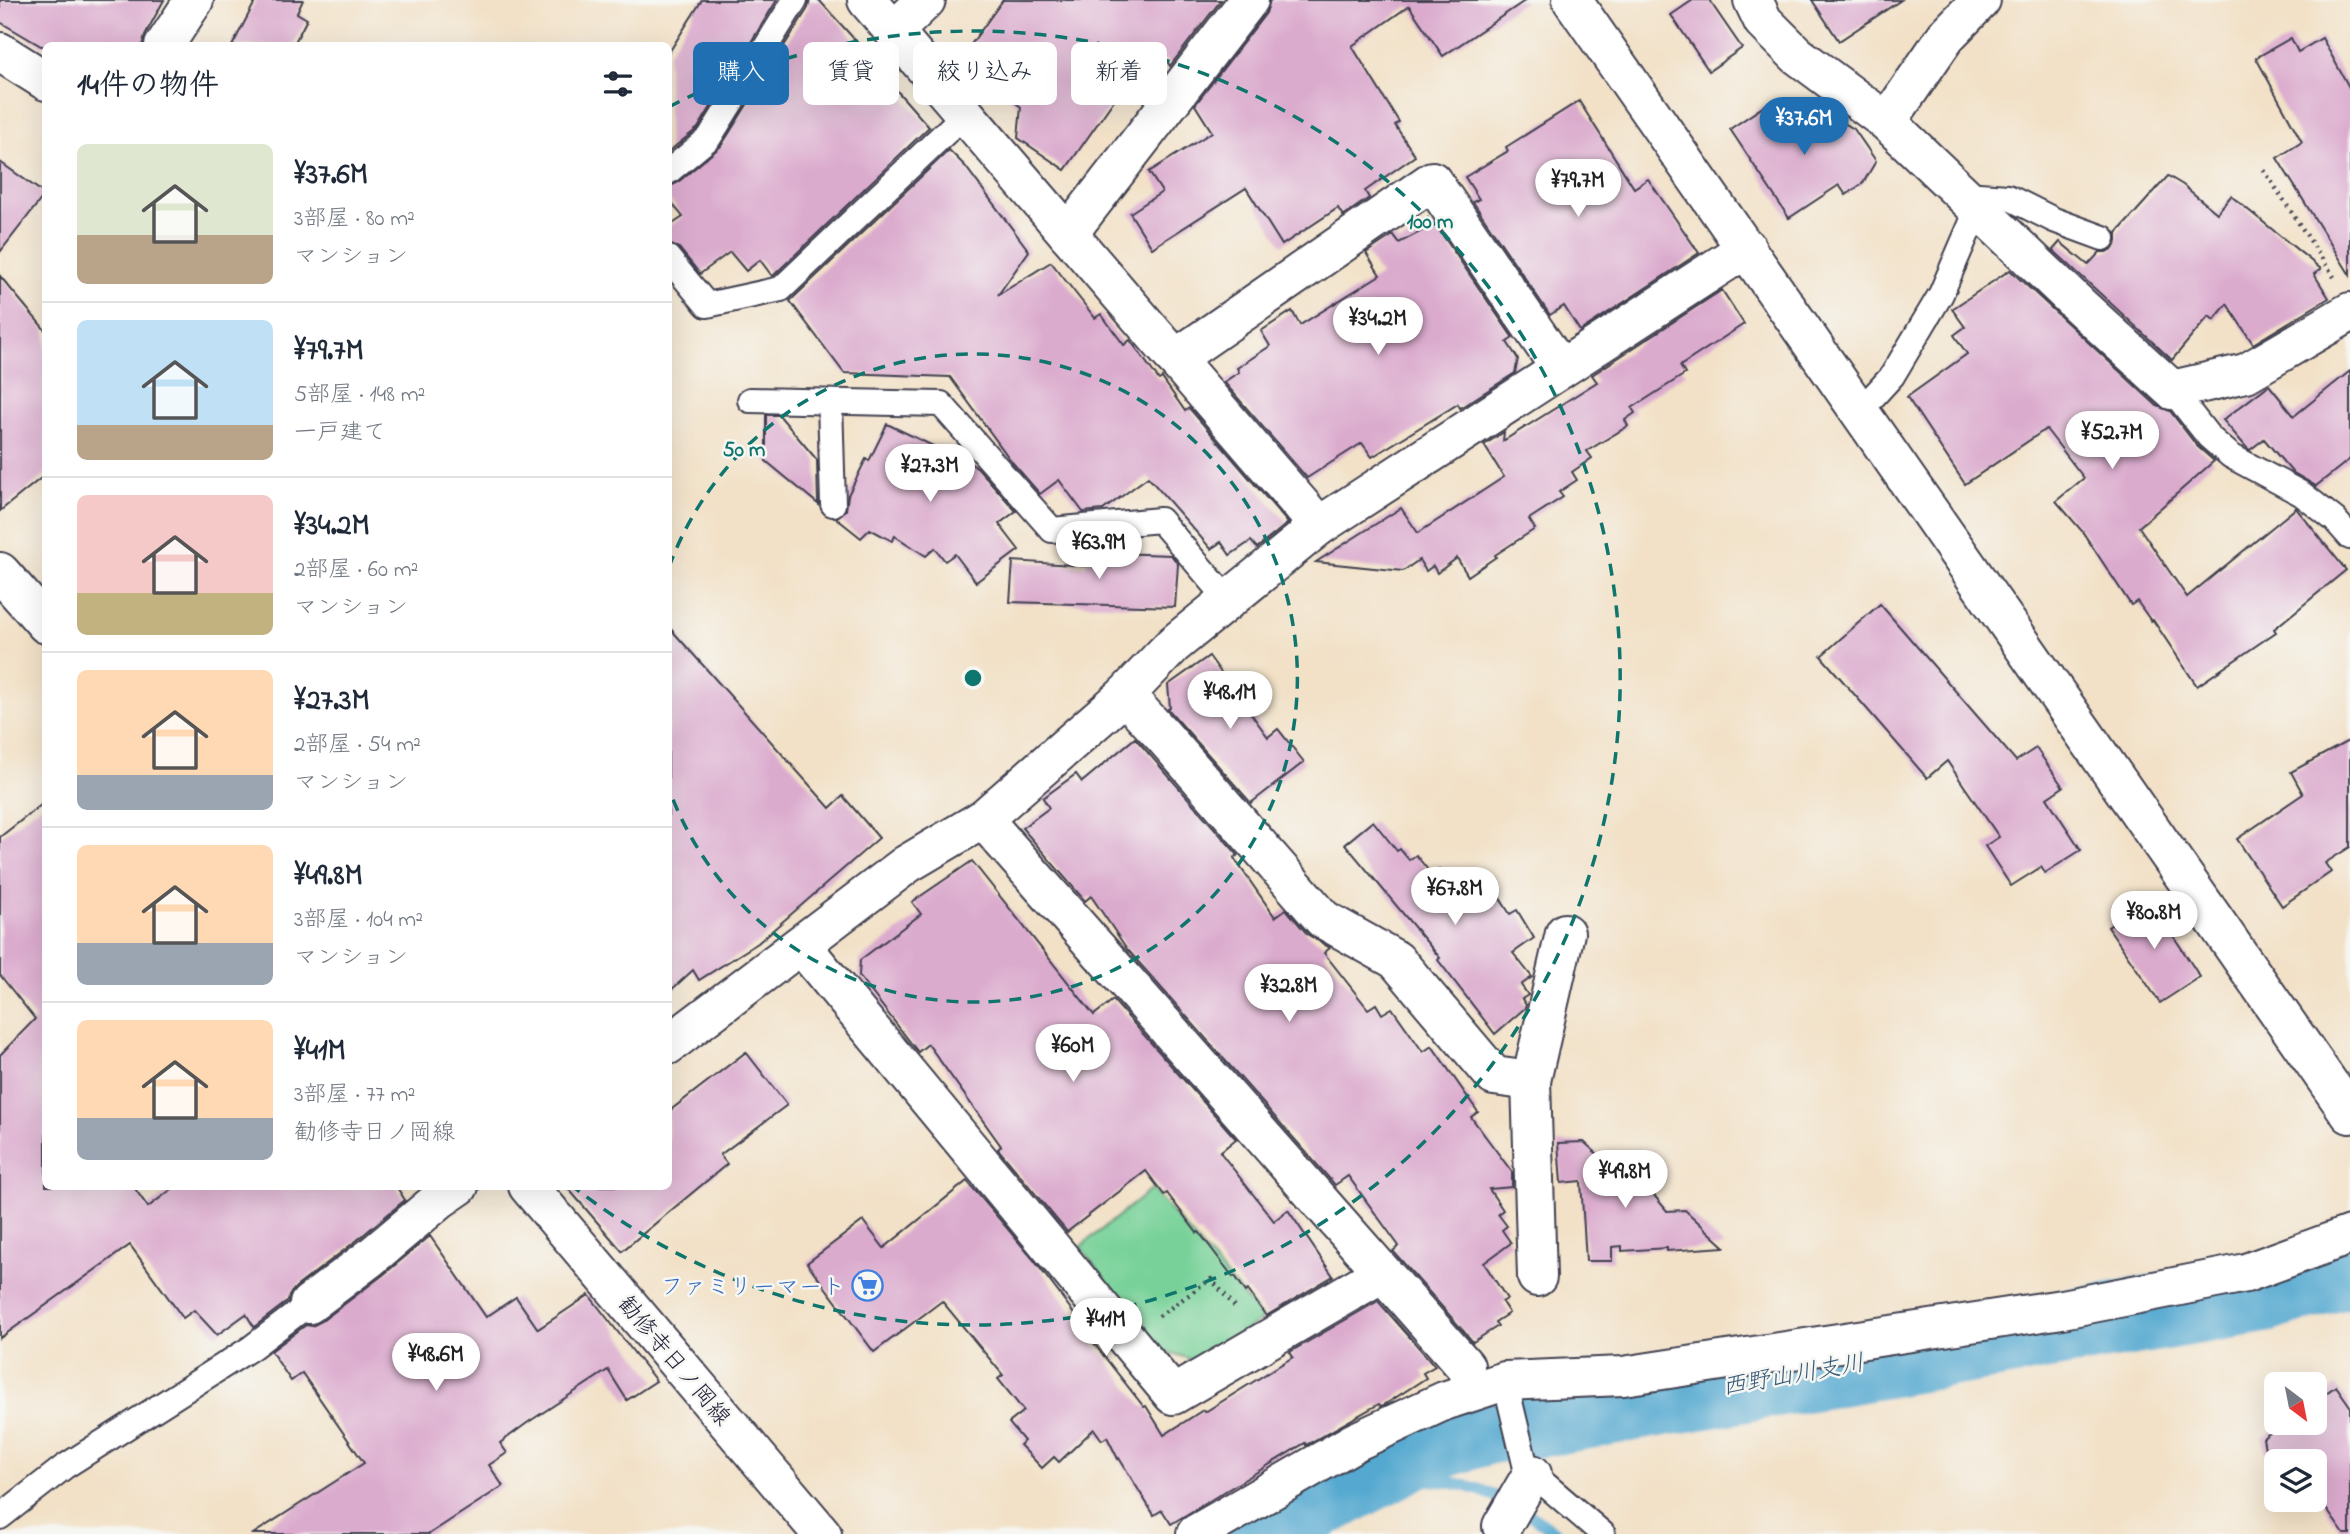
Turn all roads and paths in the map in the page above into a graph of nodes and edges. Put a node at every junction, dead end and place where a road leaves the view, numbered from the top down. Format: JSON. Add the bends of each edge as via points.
{"nodes":[{"id":1,"x":194,"y":0,"type":"edge"},
{"id":2,"x":795,"y":0,"type":"edge"},
{"id":3,"x":867,"y":0,"type":"edge"},
{"id":4,"x":926,"y":0,"type":"edge"},
{"id":5,"x":1249,"y":0,"type":"edge"},
{"id":6,"x":1572,"y":0,"type":"edge"},
{"id":7,"x":1753,"y":0,"type":"edge"},
{"id":8,"x":1981,"y":0,"type":"edge"},
{"id":9,"x":894,"y":31,"type":"junction"},
{"id":10,"x":167,"y":42,"type":"edge"},
{"id":11,"x":0,"y":52,"type":"edge"},
{"id":12,"x":42,"y":78,"type":"edge"},
{"id":13,"x":965,"y":114,"type":"junction"},
{"id":14,"x":1887,"y":122,"type":"junction"},
{"id":15,"x":672,"y":169,"type":"edge"},
{"id":16,"x":2264,"y":170,"type":"dead end"},
{"id":17,"x":1971,"y":201,"type":"junction"},
{"id":18,"x":1068,"y":234,"type":"junction"},
{"id":19,"x":2103,"y":238,"type":"dead end"},
{"id":20,"x":1746,"y":248,"type":"junction"},
{"id":21,"x":672,"y":263,"type":"edge"},
{"id":22,"x":2343,"y":295,"type":"edge"},
{"id":23,"x":1175,"y":359,"type":"junction"},
{"id":24,"x":1560,"y":368,"type":"junction"},
{"id":25,"x":2172,"y":390,"type":"junction"},
{"id":26,"x":750,"y":400,"type":"dead end"},
{"id":27,"x":830,"y":402,"type":"junction"},
{"id":28,"x":1860,"y":411,"type":"junction"},
{"id":29,"x":833,"y":504,"type":"dead end"},
{"id":30,"x":1319,"y":526,"type":"junction"},
{"id":31,"x":2350,"y":537,"type":"edge"},
{"id":32,"x":0,"y":572,"type":"edge"},
{"id":33,"x":1228,"y":601,"type":"junction"},
{"id":34,"x":42,"y":619,"type":"edge"},
{"id":35,"x":1125,"y":695,"type":"junction"},
{"id":36,"x":983,"y":820,"type":"junction"},
{"id":37,"x":1565,"y":933,"type":"dead end"},
{"id":38,"x":801,"y":945,"type":"junction"},
{"id":39,"x":672,"y":1042,"type":"edge"},
{"id":40,"x":1531,"y":1082,"type":"junction"},
{"id":41,"x":2350,"y":1114,"type":"edge"},
{"id":42,"x":453,"y":1190,"type":"edge"},
{"id":43,"x":531,"y":1190,"type":"edge"},
{"id":44,"x":2350,"y":1235,"type":"edge"},
{"id":45,"x":1382,"y":1273,"type":"junction"},
{"id":46,"x":1537,"y":1277,"type":"dead end"},
{"id":47,"x":309,"y":1304,"type":"joint"},
{"id":48,"x":1127,"y":1339,"type":"junction"},
{"id":49,"x":1264,"y":1342,"type":"junction"},
{"id":50,"x":1465,"y":1366,"type":"dead end"},
{"id":51,"x":1505,"y":1381,"type":"junction"},
{"id":52,"x":1532,"y":1474,"type":"junction"},
{"id":53,"x":0,"y":1517,"type":"edge"},
{"id":54,"x":1502,"y":1526,"type":"dead end"},
{"id":55,"x":822,"y":1534,"type":"edge"},
{"id":56,"x":1196,"y":1534,"type":"edge"},
{"id":57,"x":1603,"y":1534,"type":"edge"}],
"edges":[{"from":1,"to":10,"type":"street"},
{"from":2,"to":15,"type":"lane","via":[[709,138]]},
{"from":3,"to":9,"type":"street"},
{"from":4,"to":9,"type":"street"},
{"from":5,"to":18,"type":"street"},
{"from":6,"to":20,"type":"street"},
{"from":7,"to":14,"type":"street","via":[[1763,21],[1797,55]]},
{"from":8,"to":14,"type":"street","via":[[1947,36]]},
{"from":9,"to":13,"type":"street"},
{"from":11,"to":12,"type":"street"},
{"from":13,"to":18,"type":"street"},
{"from":13,"to":21,"type":"lane","via":[[781,289],[707,305]]},
{"from":14,"to":17,"type":"street"},
{"from":16,"to":22,"type":"path"},
{"from":17,"to":19,"type":"lane","via":[[2008,197]]},
{"from":17,"to":25,"type":"street"},
{"from":17,"to":28,"type":"lane","via":[[1941,294],[1892,376]]},
{"from":18,"to":23,"type":"street"},
{"from":20,"to":24,"type":"street"},
{"from":20,"to":28,"type":"street"},
{"from":22,"to":25,"type":"street","via":[[2246,373]]},
{"from":23,"to":24,"type":"street","via":[[1432,181]]},
{"from":23,"to":30,"type":"street"},
{"from":24,"to":30,"type":"street"},
{"from":25,"to":31,"type":"lane","via":[[2209,437],[2231,456],[2302,494]]},
{"from":26,"to":27,"type":"lane"},
{"from":27,"to":29,"type":"lane"},
{"from":27,"to":33,"type":"lane","via":[[941,404],[1052,530],[1160,520]]},
{"from":28,"to":41,"type":"street"},
{"from":30,"to":33,"type":"street"},
{"from":32,"to":34,"type":"street"},
{"from":33,"to":35,"type":"street","via":[[1174,645]]},
{"from":35,"to":36,"type":"street"},
{"from":35,"to":40,"type":"street","via":[[1323,919],[1395,960],[1494,1076]]},
{"from":36,"to":38,"type":"street","via":[[907,864]]},
{"from":36,"to":45,"type":"street"},
{"from":37,"to":40,"type":"street"},
{"from":38,"to":39,"type":"street"},
{"from":38,"to":48,"type":"street"},
{"from":40,"to":46,"type":"street"},
{"from":42,"to":47,"type":"street"},
{"from":43,"to":55,"type":"street","name":"勧修寺日ノ岡線"},
{"from":44,"to":51,"type":"street","via":[[2246,1273],[2062,1309],[1623,1376]]},
{"from":45,"to":49,"type":"street"},
{"from":45,"to":50,"type":"street"},
{"from":47,"to":53,"type":"lane","via":[[251,1348],[64,1467]]},
{"from":48,"to":49,"type":"street","via":[[1173,1395]]},
{"from":48,"to":49,"type":"path","via":[[1211,1279]]},
{"from":51,"to":52,"type":"lane","via":[[1526,1468]]},
{"from":51,"to":56,"type":"street","via":[[1444,1401],[1355,1442]]},
{"from":52,"to":54,"type":"street"},
{"from":52,"to":57,"type":"lane"}]}
